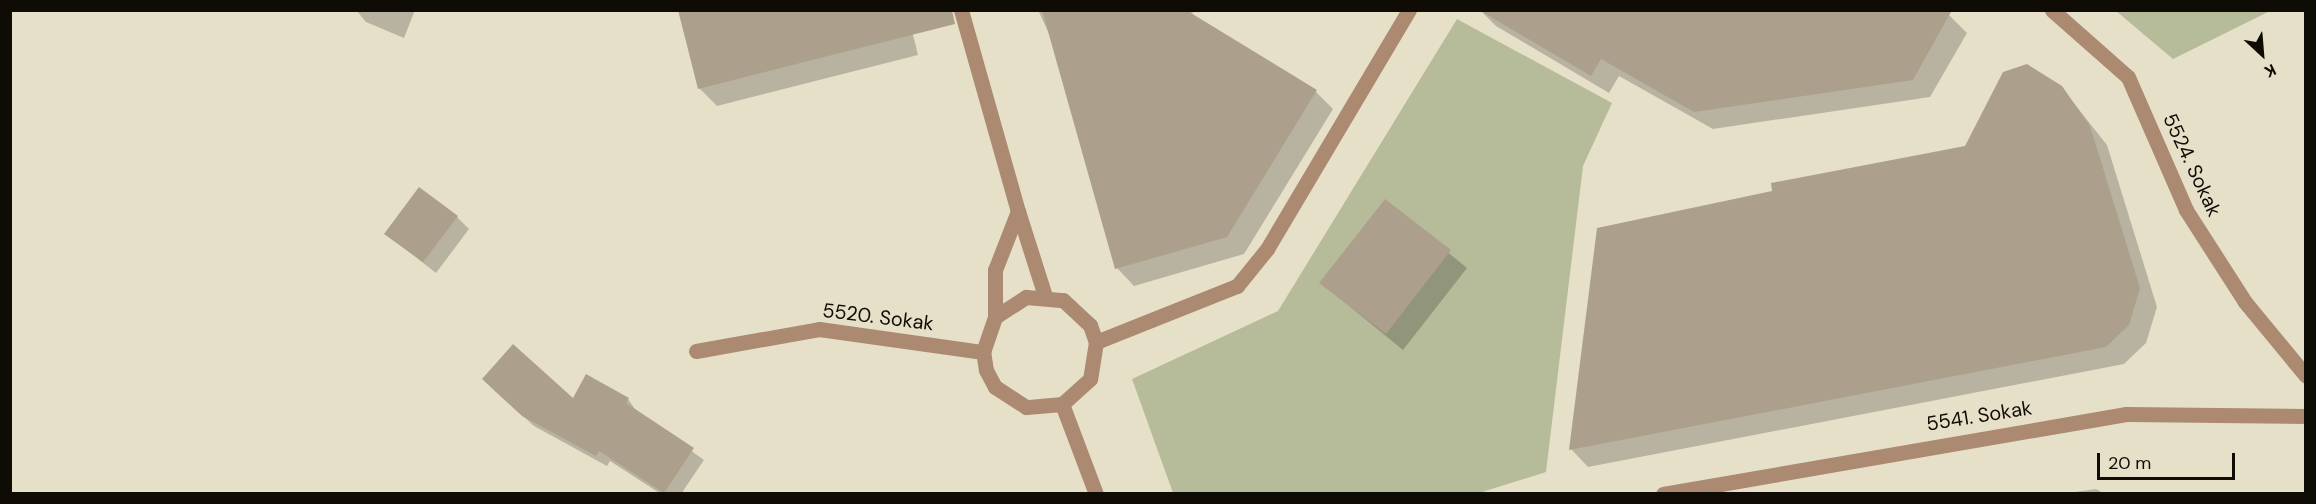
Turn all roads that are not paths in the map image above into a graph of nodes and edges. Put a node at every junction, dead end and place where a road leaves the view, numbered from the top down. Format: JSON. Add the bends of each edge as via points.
{"nodes":[{"id":1,"x":962,"y":10,"type":"edge"},
{"id":2,"x":1409,"y":10,"type":"edge"},
{"id":3,"x":2052,"y":10,"type":"edge"},
{"id":4,"x":1018,"y":211,"type":"junction"},
{"id":5,"x":1045,"y":296,"type":"junction"},
{"id":6,"x":995,"y":317,"type":"junction"},
{"id":7,"x":1096,"y":342,"type":"junction"},
{"id":8,"x":696,"y":351,"type":"dead end"},
{"id":9,"x":983,"y":352,"type":"junction"},
{"id":10,"x":2306,"y":376,"type":"edge"},
{"id":11,"x":1062,"y":404,"type":"junction"},
{"id":12,"x":2306,"y":416,"type":"edge"},
{"id":13,"x":1096,"y":494,"type":"edge"},
{"id":14,"x":1663,"y":494,"type":"edge"}],
"edges":[{"from":1,"to":4,"type":"street"},
{"from":2,"to":7,"type":"street","via":[[1267,249],[1237,286]]},
{"from":3,"to":10,"type":"street","name":"5524. Sokak","via":[[2128,77],[2186,210],[2245,302]]},
{"from":4,"to":5,"type":"street"},
{"from":4,"to":6,"type":"street","via":[[995,270]]},
{"from":5,"to":6,"type":"street","via":[[1026,297]]},
{"from":5,"to":7,"type":"street","via":[[1078,310]]},
{"from":6,"to":9,"type":"street"},
{"from":7,"to":11,"type":"street","via":[[1090,379]]},
{"from":8,"to":9,"type":"street","name":"5520. Sokak","via":[[819,329]]},
{"from":9,"to":11,"type":"street","via":[[986,370],[1009,399],[1026,407]]},
{"from":11,"to":13,"type":"street"},
{"from":12,"to":14,"type":"street","name":"5541. Sokak","via":[[2126,414]]}]}
